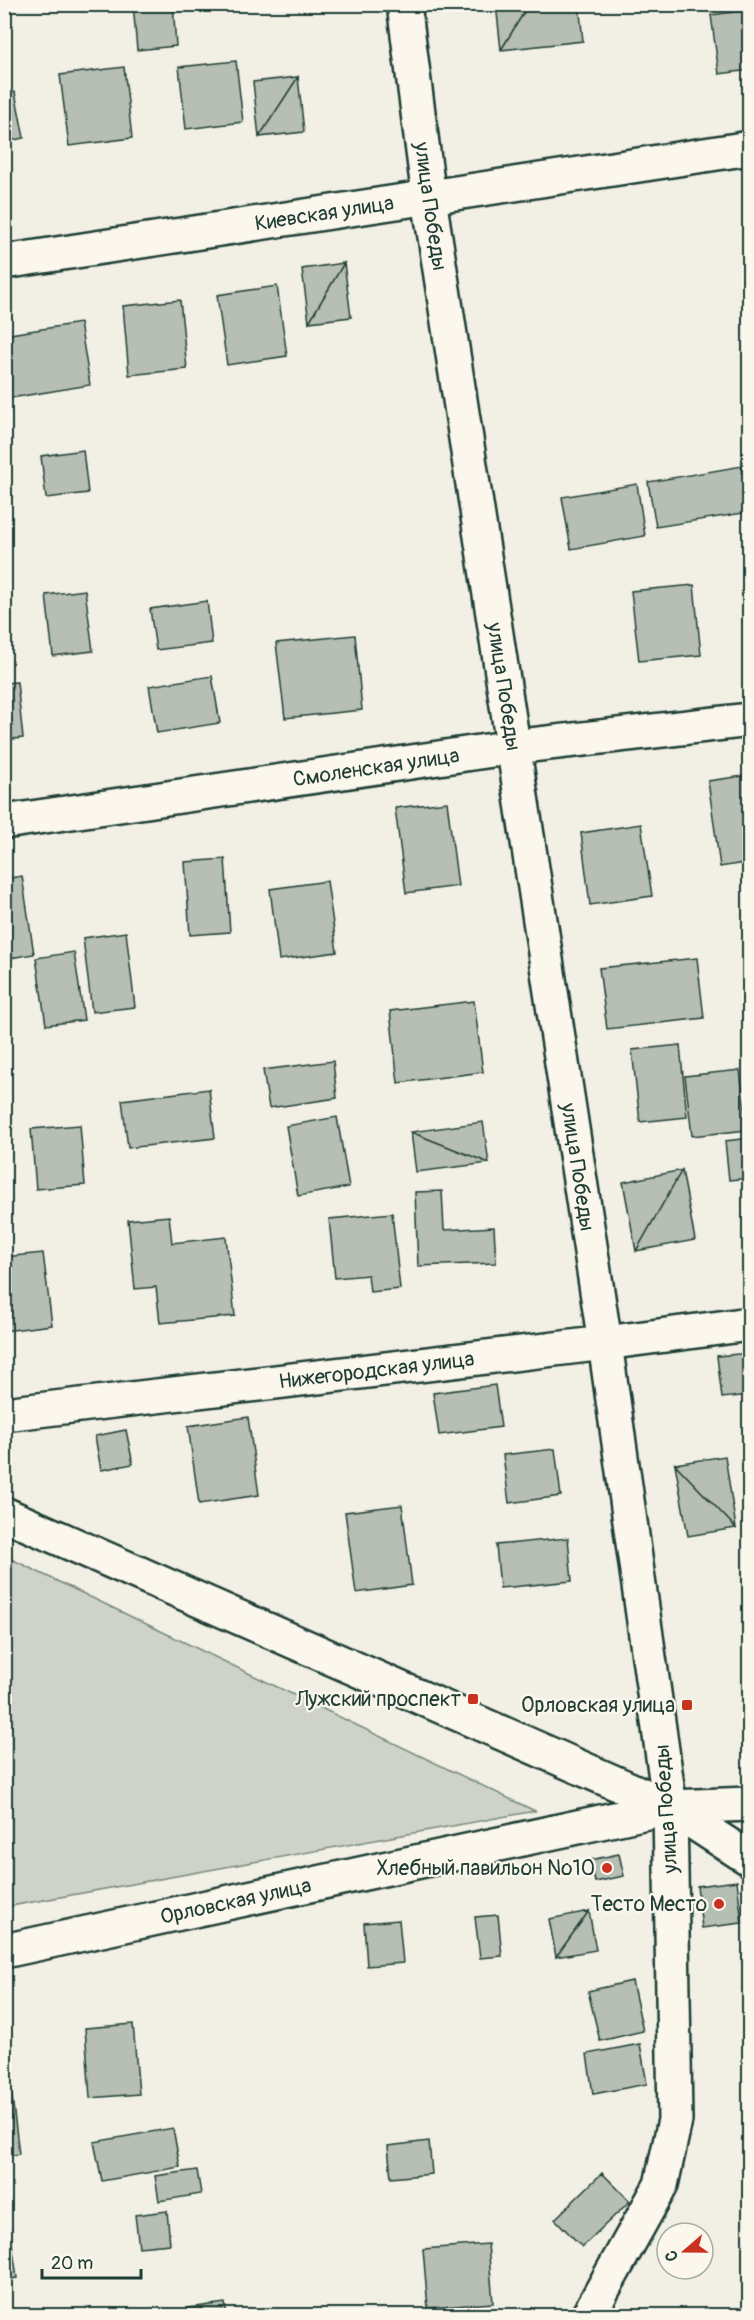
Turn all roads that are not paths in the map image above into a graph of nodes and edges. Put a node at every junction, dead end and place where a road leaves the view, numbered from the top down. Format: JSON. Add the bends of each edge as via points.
{"nodes":[{"id":1,"x":404,"y":4,"type":"edge"},
{"id":2,"x":750,"y":148,"type":"edge"},
{"id":3,"x":429,"y":198,"type":"junction"},
{"id":4,"x":4,"y":262,"type":"edge"},
{"id":5,"x":750,"y":720,"type":"edge"},
{"id":6,"x":513,"y":747,"type":"junction"},
{"id":7,"x":4,"y":822,"type":"edge"},
{"id":8,"x":750,"y":1324,"type":"edge"},
{"id":9,"x":605,"y":1343,"type":"junction"},
{"id":10,"x":4,"y":1414,"type":"edge"},
{"id":11,"x":4,"y":1514,"type":"edge"},
{"id":12,"x":750,"y":1804,"type":"edge"},
{"id":13,"x":670,"y":1807,"type":"junction"},
{"id":14,"x":750,"y":1858,"type":"edge"},
{"id":15,"x":4,"y":1952,"type":"edge"},
{"id":16,"x":588,"y":2316,"type":"edge"}],
"edges":[{"from":1,"to":3,"type":"street","name":"улица Победы"},
{"from":2,"to":3,"type":"street","name":"Киевская улица"},
{"from":3,"to":4,"type":"street","name":"Киевская улица"},
{"from":3,"to":6,"type":"street","name":"улица Победы"},
{"from":5,"to":6,"type":"street","name":"Смоленская улица"},
{"from":6,"to":7,"type":"street","name":"Смоленская улица"},
{"from":6,"to":9,"type":"street","name":"улица Победы"},
{"from":8,"to":9,"type":"street","name":"Нижегородская улица"},
{"from":9,"to":10,"type":"street","name":"Нижегородская улица"},
{"from":9,"to":13,"type":"street","name":"улица Победы"},
{"from":11,"to":13,"type":"street"},
{"from":12,"to":13,"type":"street","name":"Орловская улица"},
{"from":13,"to":14,"type":"street"},
{"from":13,"to":15,"type":"street","name":"Орловская улица"},
{"from":13,"to":16,"type":"street","name":"улица Победы","via":[[675,2120],[661,2185]]}]}
